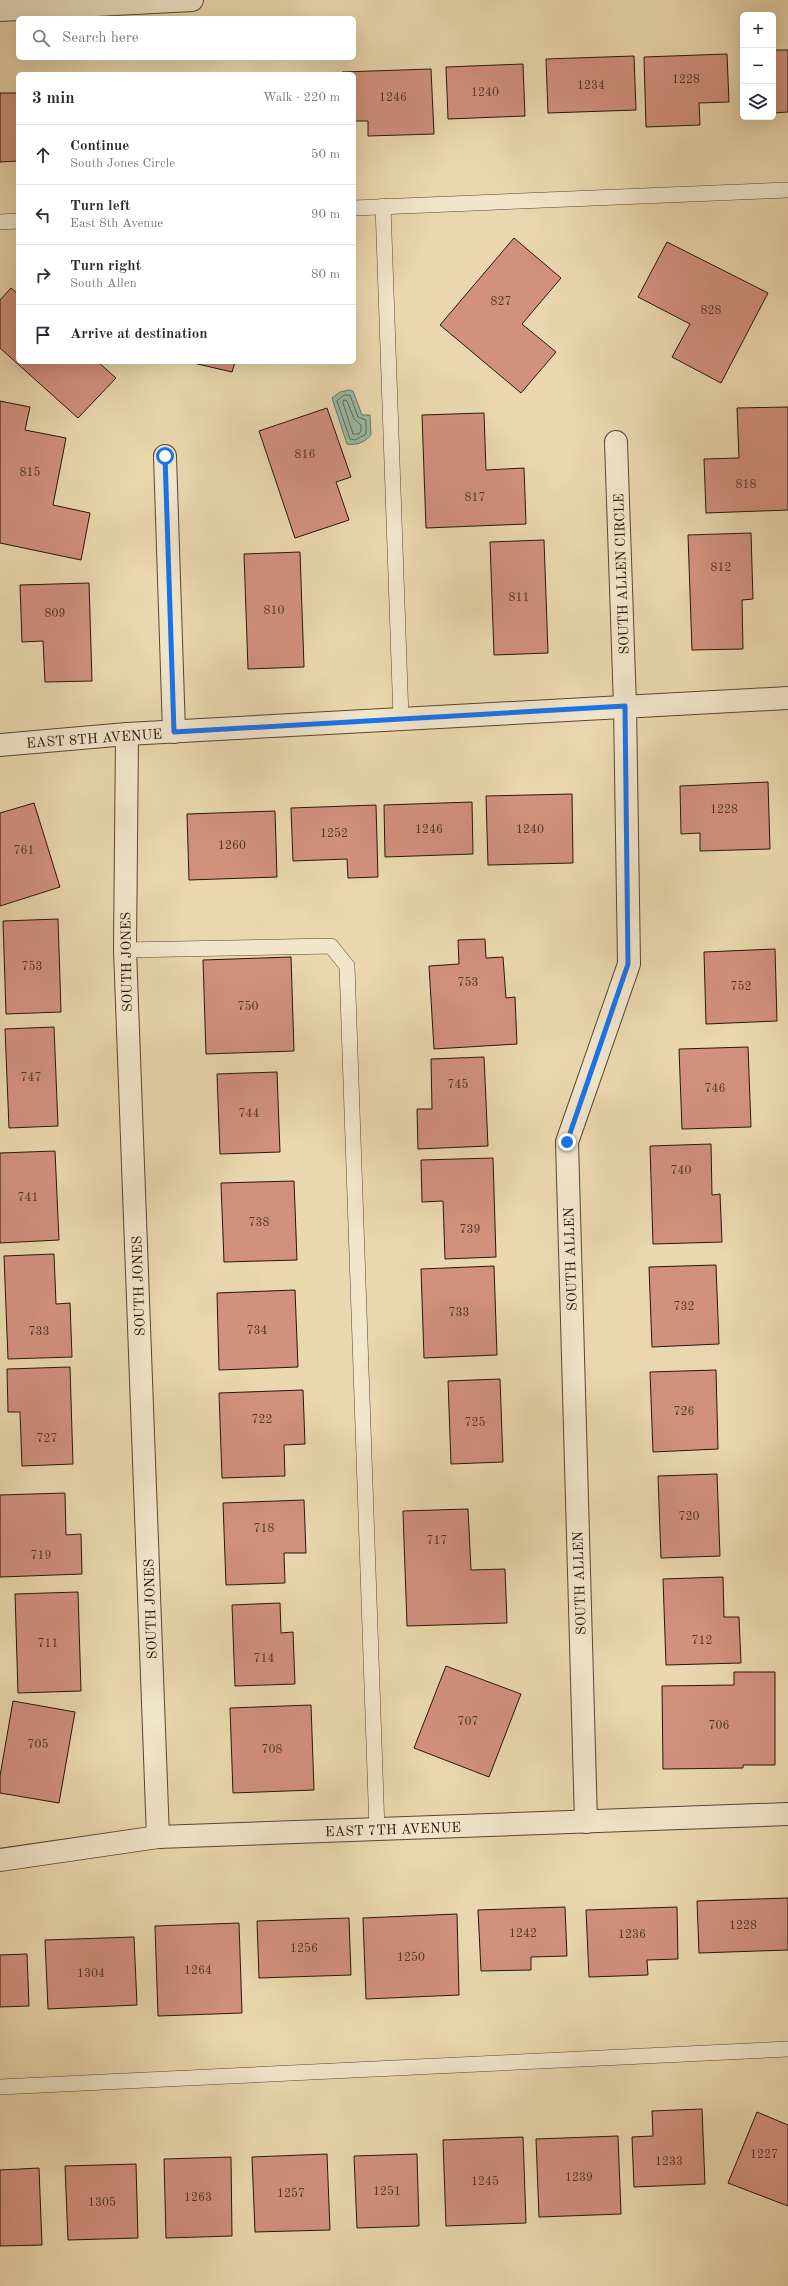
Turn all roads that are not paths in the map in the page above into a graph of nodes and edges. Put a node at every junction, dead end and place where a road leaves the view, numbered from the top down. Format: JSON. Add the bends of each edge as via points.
{"nodes":[{"id":1,"x":192,"y":0,"type":"edge"},
{"id":2,"x":0,"y":10,"type":"edge"},
{"id":3,"x":788,"y":190,"type":"edge"},
{"id":4,"x":383,"y":206,"type":"junction"},
{"id":5,"x":356,"y":208,"type":"edge"},
{"id":6,"x":16,"y":221,"type":"edge"},
{"id":7,"x":0,"y":222,"type":"edge"},
{"id":8,"x":616,"y":442,"type":"dead end"},
{"id":9,"x":165,"y":456,"type":"dead end"},
{"id":10,"x":788,"y":698,"type":"edge"},
{"id":11,"x":625,"y":706,"type":"junction"},
{"id":12,"x":401,"y":718,"type":"junction"},
{"id":13,"x":174,"y":732,"type":"junction"},
{"id":14,"x":127,"y":734,"type":"junction"},
{"id":15,"x":0,"y":745,"type":"edge"},
{"id":16,"x":125,"y":950,"type":"junction"},
{"id":17,"x":788,"y":1814,"type":"edge"},
{"id":18,"x":586,"y":1822,"type":"junction"},
{"id":19,"x":377,"y":1830,"type":"junction"},
{"id":20,"x":158,"y":1837,"type":"junction"},
{"id":21,"x":0,"y":1860,"type":"edge"},
{"id":22,"x":788,"y":2049,"type":"edge"},
{"id":23,"x":0,"y":2088,"type":"edge"}],
"edges":[{"from":1,"to":2,"type":"street"},
{"from":3,"to":4,"type":"lane"},
{"from":4,"to":5,"type":"lane"},
{"from":4,"to":12,"type":"lane"},
{"from":6,"to":7,"type":"lane"},
{"from":8,"to":11,"type":"street","name":"SOUTH ALLEN CIRCLE"},
{"from":9,"to":13,"type":"street"},
{"from":10,"to":11,"type":"street","name":"EAST 8TH AVENUE"},
{"from":11,"to":12,"type":"street","name":"EAST 8TH AVENUE"},
{"from":11,"to":18,"type":"street","name":"SOUTH ALLEN","via":[[628,964],[567,1142]]},
{"from":12,"to":13,"type":"street","name":"EAST 8TH AVENUE"},
{"from":13,"to":14,"type":"street","name":"EAST 8TH AVENUE"},
{"from":14,"to":15,"type":"street","name":"EAST 8TH AVENUE"},
{"from":14,"to":16,"type":"street","name":"SOUTH JONES"},
{"from":16,"to":19,"type":"lane","via":[[331,946],[347,966]]},
{"from":16,"to":20,"type":"street","name":"SOUTH JONES"},
{"from":17,"to":18,"type":"street","name":"EAST 7TH AVENUE"},
{"from":18,"to":19,"type":"street","name":"EAST 7TH AVENUE"},
{"from":19,"to":20,"type":"street","name":"EAST 7TH AVENUE"},
{"from":20,"to":21,"type":"street","name":"EAST 7TH AVENUE"},
{"from":22,"to":23,"type":"lane"}]}
